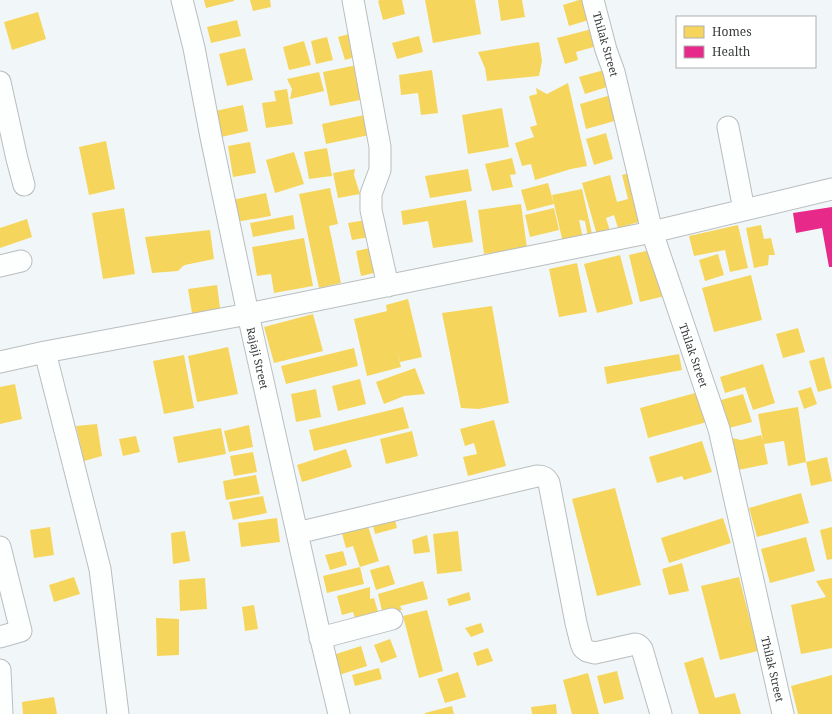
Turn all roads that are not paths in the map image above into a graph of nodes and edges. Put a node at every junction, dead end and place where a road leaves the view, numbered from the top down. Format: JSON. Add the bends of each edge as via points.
{"nodes":[{"id":1,"x":182,"y":0,"type":"edge"},
{"id":2,"x":353,"y":0,"type":"edge"},
{"id":3,"x":593,"y":0,"type":"edge"},
{"id":4,"x":0,"y":82,"type":"edge"},
{"id":5,"x":728,"y":127,"type":"dead end"},
{"id":6,"x":24,"y":185,"type":"dead end"},
{"id":7,"x":832,"y":189,"type":"edge"},
{"id":8,"x":744,"y":210,"type":"junction"},
{"id":9,"x":652,"y":232,"type":"junction"},
{"id":10,"x":21,"y":261,"type":"dead end"},
{"id":11,"x":0,"y":266,"type":"edge"},
{"id":12,"x":388,"y":286,"type":"junction"},
{"id":13,"x":248,"y":314,"type":"junction"},
{"id":14,"x":45,"y":352,"type":"junction"},
{"id":15,"x":0,"y":362,"type":"edge"},
{"id":16,"x":297,"y":533,"type":"junction"},
{"id":17,"x":0,"y":547,"type":"edge"},
{"id":18,"x":392,"y":619,"type":"dead end"},
{"id":19,"x":0,"y":637,"type":"edge"},
{"id":20,"x":320,"y":638,"type":"junction"},
{"id":21,"x":0,"y":670,"type":"edge"},
{"id":22,"x":2,"y":714,"type":"edge"},
{"id":23,"x":118,"y":714,"type":"edge"},
{"id":24,"x":339,"y":714,"type":"edge"},
{"id":25,"x":661,"y":714,"type":"edge"},
{"id":26,"x":783,"y":714,"type":"edge"}],
"edges":[{"from":1,"to":13,"type":"street","name":"Rajaji Street"},
{"from":2,"to":12,"type":"street","via":[[380,147],[380,170],[371,194],[371,210]]},
{"from":3,"to":9,"type":"street","name":"Thilak Street","via":[[614,72]]},
{"from":4,"to":6,"type":"street"},
{"from":5,"to":8,"type":"street"},
{"from":7,"to":8,"type":"street"},
{"from":8,"to":9,"type":"street"},
{"from":9,"to":12,"type":"street"},
{"from":9,"to":26,"type":"street","name":"Thilak Street","via":[[719,429]]},
{"from":10,"to":11,"type":"street"},
{"from":12,"to":13,"type":"street"},
{"from":13,"to":14,"type":"street"},
{"from":13,"to":16,"type":"street","name":"Rajaji Street"},
{"from":14,"to":15,"type":"street"},
{"from":14,"to":23,"type":"street","via":[[100,570]]},
{"from":16,"to":20,"type":"street","name":"Rajaji Street"},
{"from":16,"to":25,"type":"street","via":[[542,476],[549,483],[583,648],[596,652],[634,644],[640,646]]},
{"from":17,"to":19,"type":"street","via":[[21,631]]},
{"from":18,"to":20,"type":"street"},
{"from":20,"to":24,"type":"street","name":"Rajaji Street"},
{"from":21,"to":22,"type":"street"}]}
